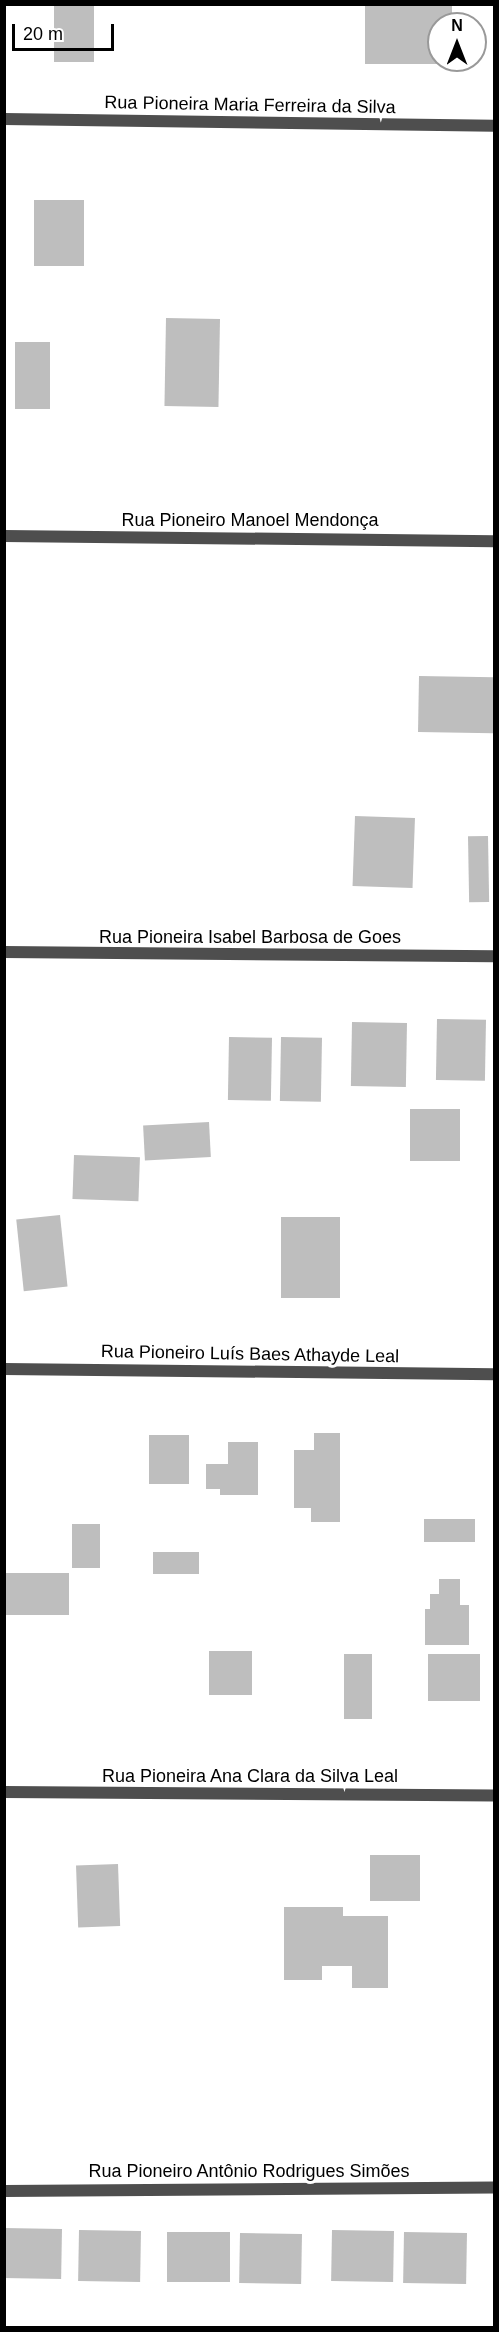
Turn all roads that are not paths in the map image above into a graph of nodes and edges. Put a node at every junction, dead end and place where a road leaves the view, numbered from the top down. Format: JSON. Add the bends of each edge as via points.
{"nodes":[{"id":1,"x":4,"y":119,"type":"edge"},
{"id":2,"x":495,"y":126,"type":"edge"},
{"id":3,"x":4,"y":536,"type":"edge"},
{"id":4,"x":495,"y":540,"type":"edge"},
{"id":5,"x":4,"y":952,"type":"edge"},
{"id":6,"x":495,"y":956,"type":"edge"},
{"id":7,"x":4,"y":1370,"type":"edge"},
{"id":8,"x":495,"y":1374,"type":"edge"},
{"id":9,"x":4,"y":1792,"type":"edge"},
{"id":10,"x":495,"y":1795,"type":"edge"},
{"id":11,"x":495,"y":2188,"type":"edge"},
{"id":12,"x":4,"y":2191,"type":"edge"}],
"edges":[{"from":1,"to":2,"type":"street","name":"Rua Pioneira Maria Ferreira da Silva"},
{"from":3,"to":4,"type":"street","name":"Rua Pioneiro Manoel Mendonça"},
{"from":5,"to":6,"type":"street","name":"Rua Pioneira Isabel Barbosa de Goes"},
{"from":7,"to":8,"type":"street","name":"Rua Pioneiro Luís Baes Athayde Leal"},
{"from":9,"to":10,"type":"street","name":"Rua Pioneira Ana Clara da Silva Leal"},
{"from":11,"to":12,"type":"street","name":"Rua Pioneiro Antônio Rodrigues Simões"}]}
